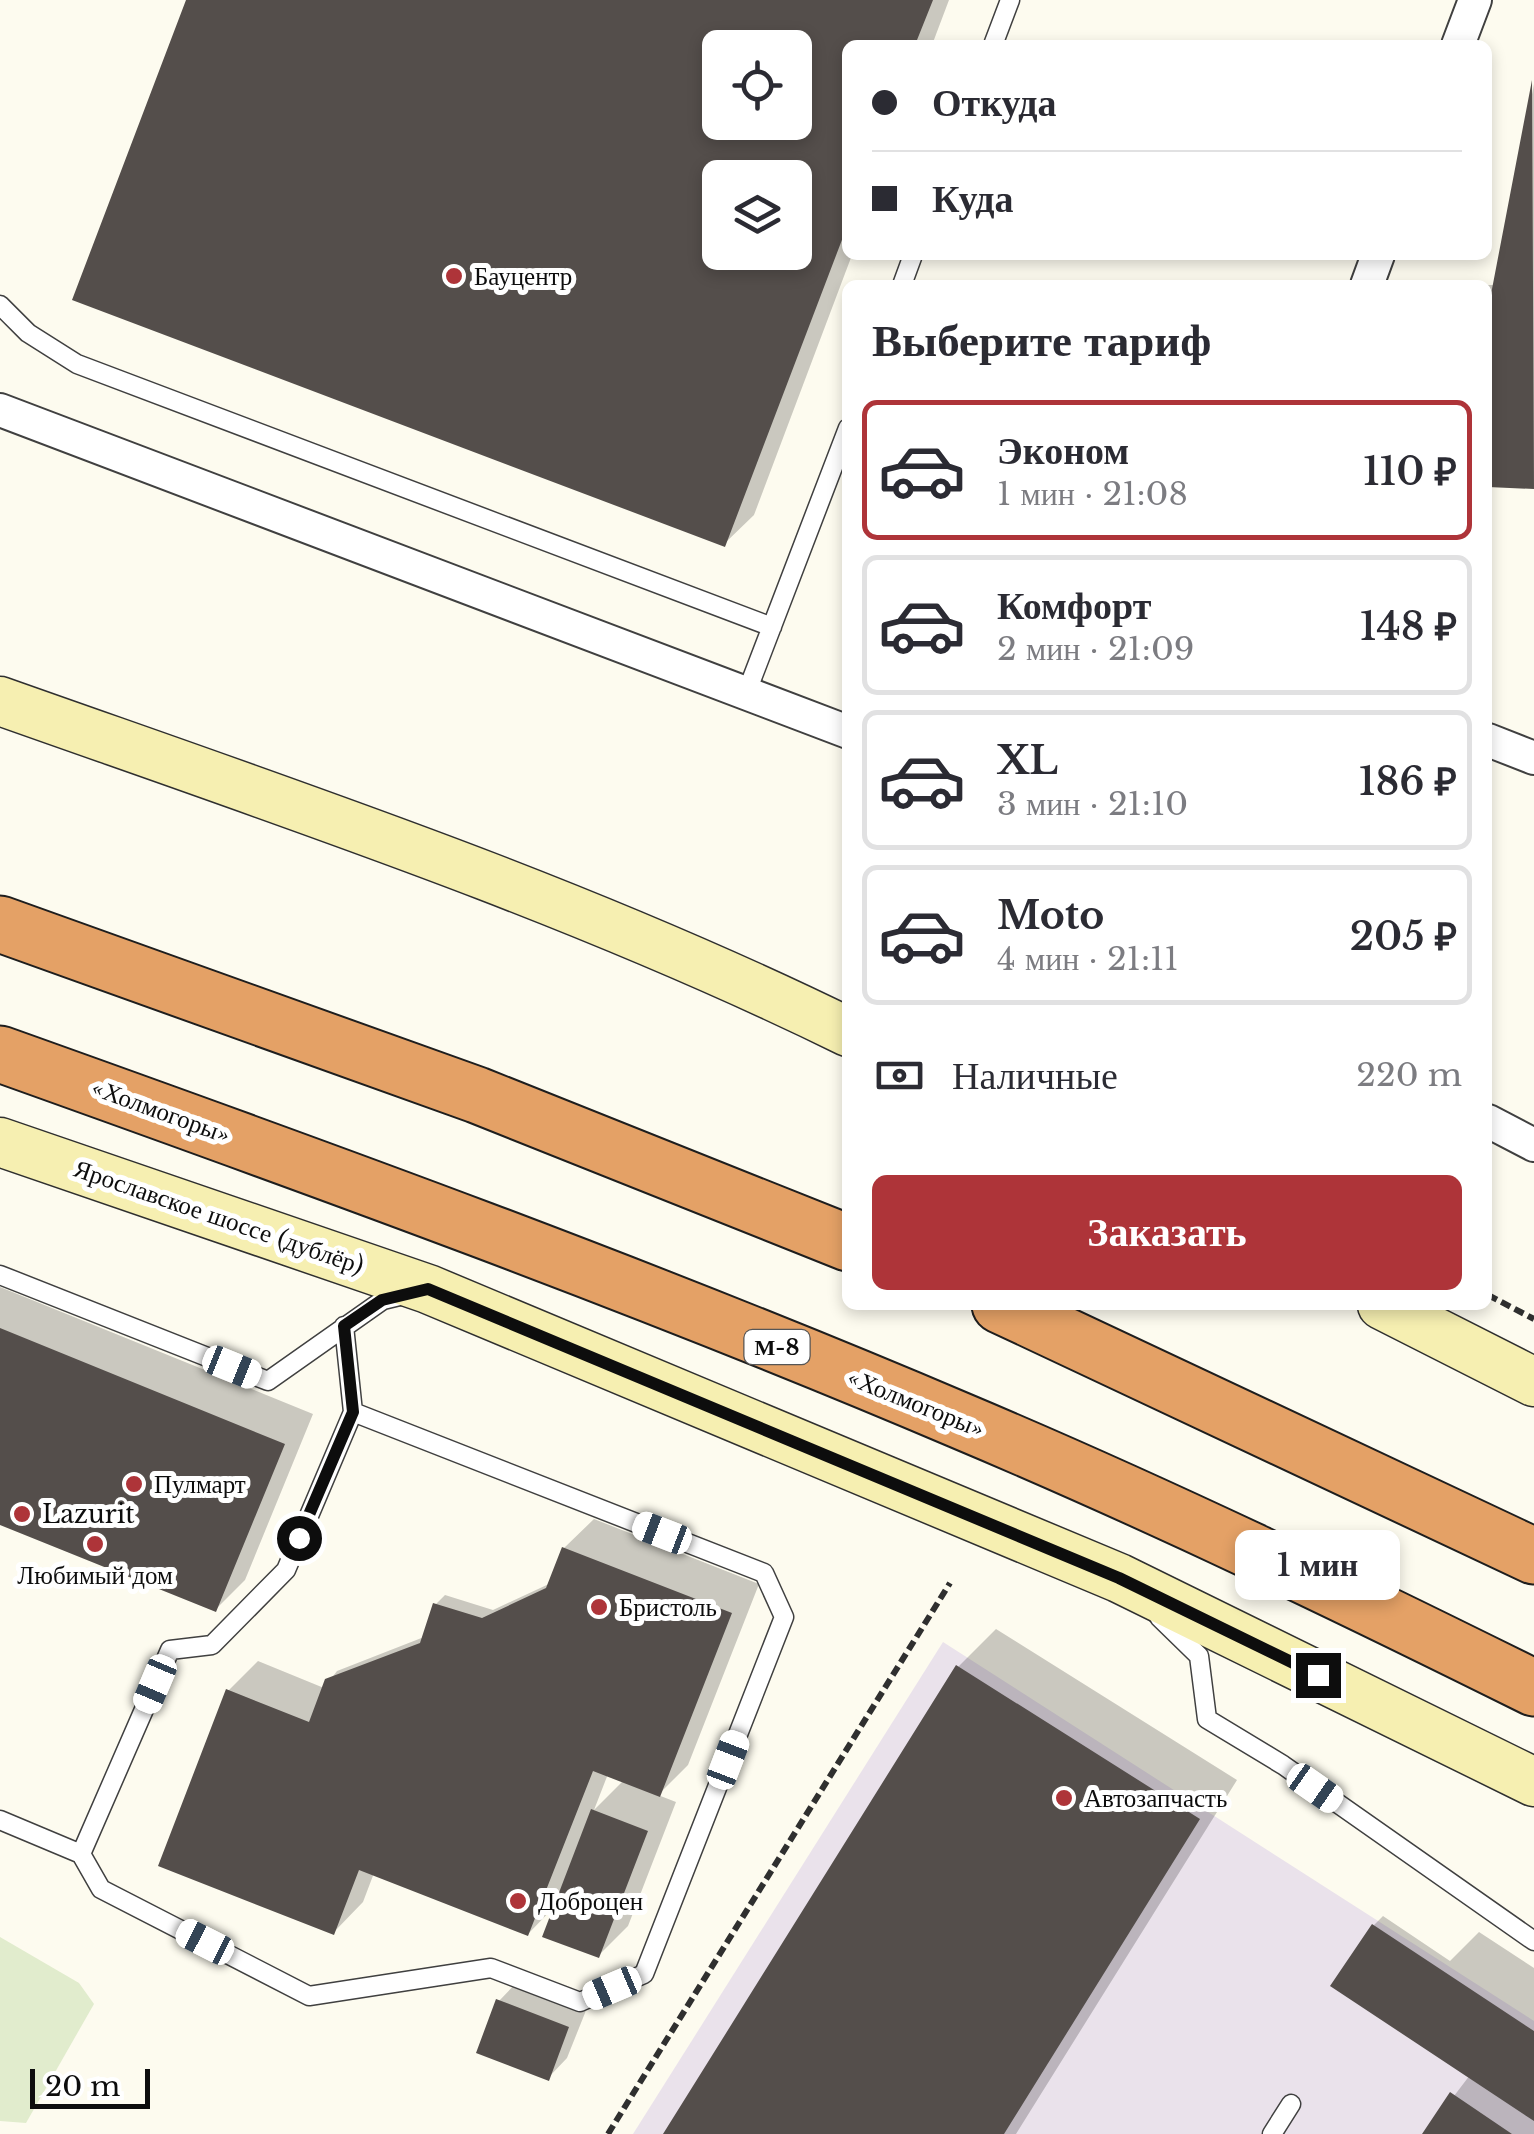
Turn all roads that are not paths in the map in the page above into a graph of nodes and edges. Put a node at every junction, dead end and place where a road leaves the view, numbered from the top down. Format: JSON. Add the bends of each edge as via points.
{"nodes":[{"id":1,"x":1010,"y":0,"type":"edge"},
{"id":2,"x":1475,"y":0,"type":"edge"},
{"id":3,"x":994,"y":40,"type":"edge"},
{"id":4,"x":1460,"y":40,"type":"edge"},
{"id":5,"x":0,"y":305,"type":"edge"},
{"id":6,"x":0,"y":410,"type":"edge"},
{"id":7,"x":842,"y":444,"type":"edge"},
{"id":8,"x":772,"y":627,"type":"junction"},
{"id":9,"x":746,"y":694,"type":"junction"},
{"id":10,"x":0,"y":701,"type":"edge"},
{"id":11,"x":842,"y":730,"type":"edge"},
{"id":12,"x":1492,"y":742,"type":"edge"},
{"id":13,"x":1534,"y":758,"type":"edge"},
{"id":14,"x":0,"y":924,"type":"edge"},
{"id":15,"x":842,"y":1029,"type":"edge"},
{"id":16,"x":0,"y":1054,"type":"edge"},
{"id":17,"x":1492,"y":1123,"type":"edge"},
{"id":18,"x":0,"y":1142,"type":"edge"},
{"id":19,"x":1534,"y":1145,"type":"edge"},
{"id":20,"x":842,"y":1241,"type":"edge"},
{"id":21,"x":0,"y":1274,"type":"edge"},
{"id":22,"x":428,"y":1289,"type":"junction"},
{"id":23,"x":1011,"y":1310,"type":"edge"},
{"id":24,"x":1392,"y":1310,"type":"edge"},
{"id":25,"x":344,"y":1326,"type":"junction"},
{"id":26,"x":1534,"y":1382,"type":"edge"},
{"id":27,"x":353,"y":1412,"type":"junction"},
{"id":28,"x":1534,"y":1556,"type":"edge"},
{"id":29,"x":1119,"y":1578,"type":"junction"},
{"id":30,"x":1534,"y":1688,"type":"edge"},
{"id":31,"x":1534,"y":1782,"type":"edge"},
{"id":32,"x":0,"y":1820,"type":"edge"},
{"id":33,"x":82,"y":1854,"type":"junction"},
{"id":34,"x":1534,"y":1942,"type":"edge"},
{"id":35,"x":1291,"y":2104,"type":"dead end"},
{"id":36,"x":1272,"y":2134,"type":"edge"}],
"edges":[{"from":1,"to":3,"type":"lane"},
{"from":2,"to":4,"type":"street"},
{"from":5,"to":8,"type":"lane","via":[[28,333],[77,364]]},
{"from":6,"to":9,"type":"street"},
{"from":7,"to":8,"type":"lane"},
{"from":8,"to":9,"type":"lane"},
{"from":9,"to":11,"type":"street"},
{"from":10,"to":15,"type":"street","via":[[618,929]]},
{"from":12,"to":13,"type":"street"},
{"from":14,"to":20,"type":"highway","via":[[477,1095]]},
{"from":16,"to":30,"type":"highway","name":"«Холмогоры»","number":"М-8","via":[[428,1208],[960,1420]]},
{"from":17,"to":19,"type":"street"},
{"from":18,"to":22,"type":"street","name":"Ярославское шоссе (дублёр)"},
{"from":21,"to":25,"type":"lane","via":[[268,1381]]},
{"from":22,"to":25,"type":"lane","via":[[382,1300]]},
{"from":22,"to":29,"type":"street","name":"Ярославское шоссе (дублёр)"},
{"from":23,"to":28,"type":"highway"},
{"from":24,"to":26,"type":"street"},
{"from":25,"to":27,"type":"lane"},
{"from":27,"to":33,"type":"lane","via":[[286,1570],[212,1645],[170,1650]]},
{"from":27,"to":33,"type":"lane","via":[[764,1573],[784,1617],[644,1974],[580,2002],[491,1968],[308,1996],[101,1890]]},
{"from":29,"to":31,"type":"street","name":"Ярославское шоссе (дублёр)"},
{"from":29,"to":34,"type":"lane","via":[[1199,1656],[1207,1719]]},
{"from":32,"to":33,"type":"lane"},
{"from":35,"to":36,"type":"lane"}]}
